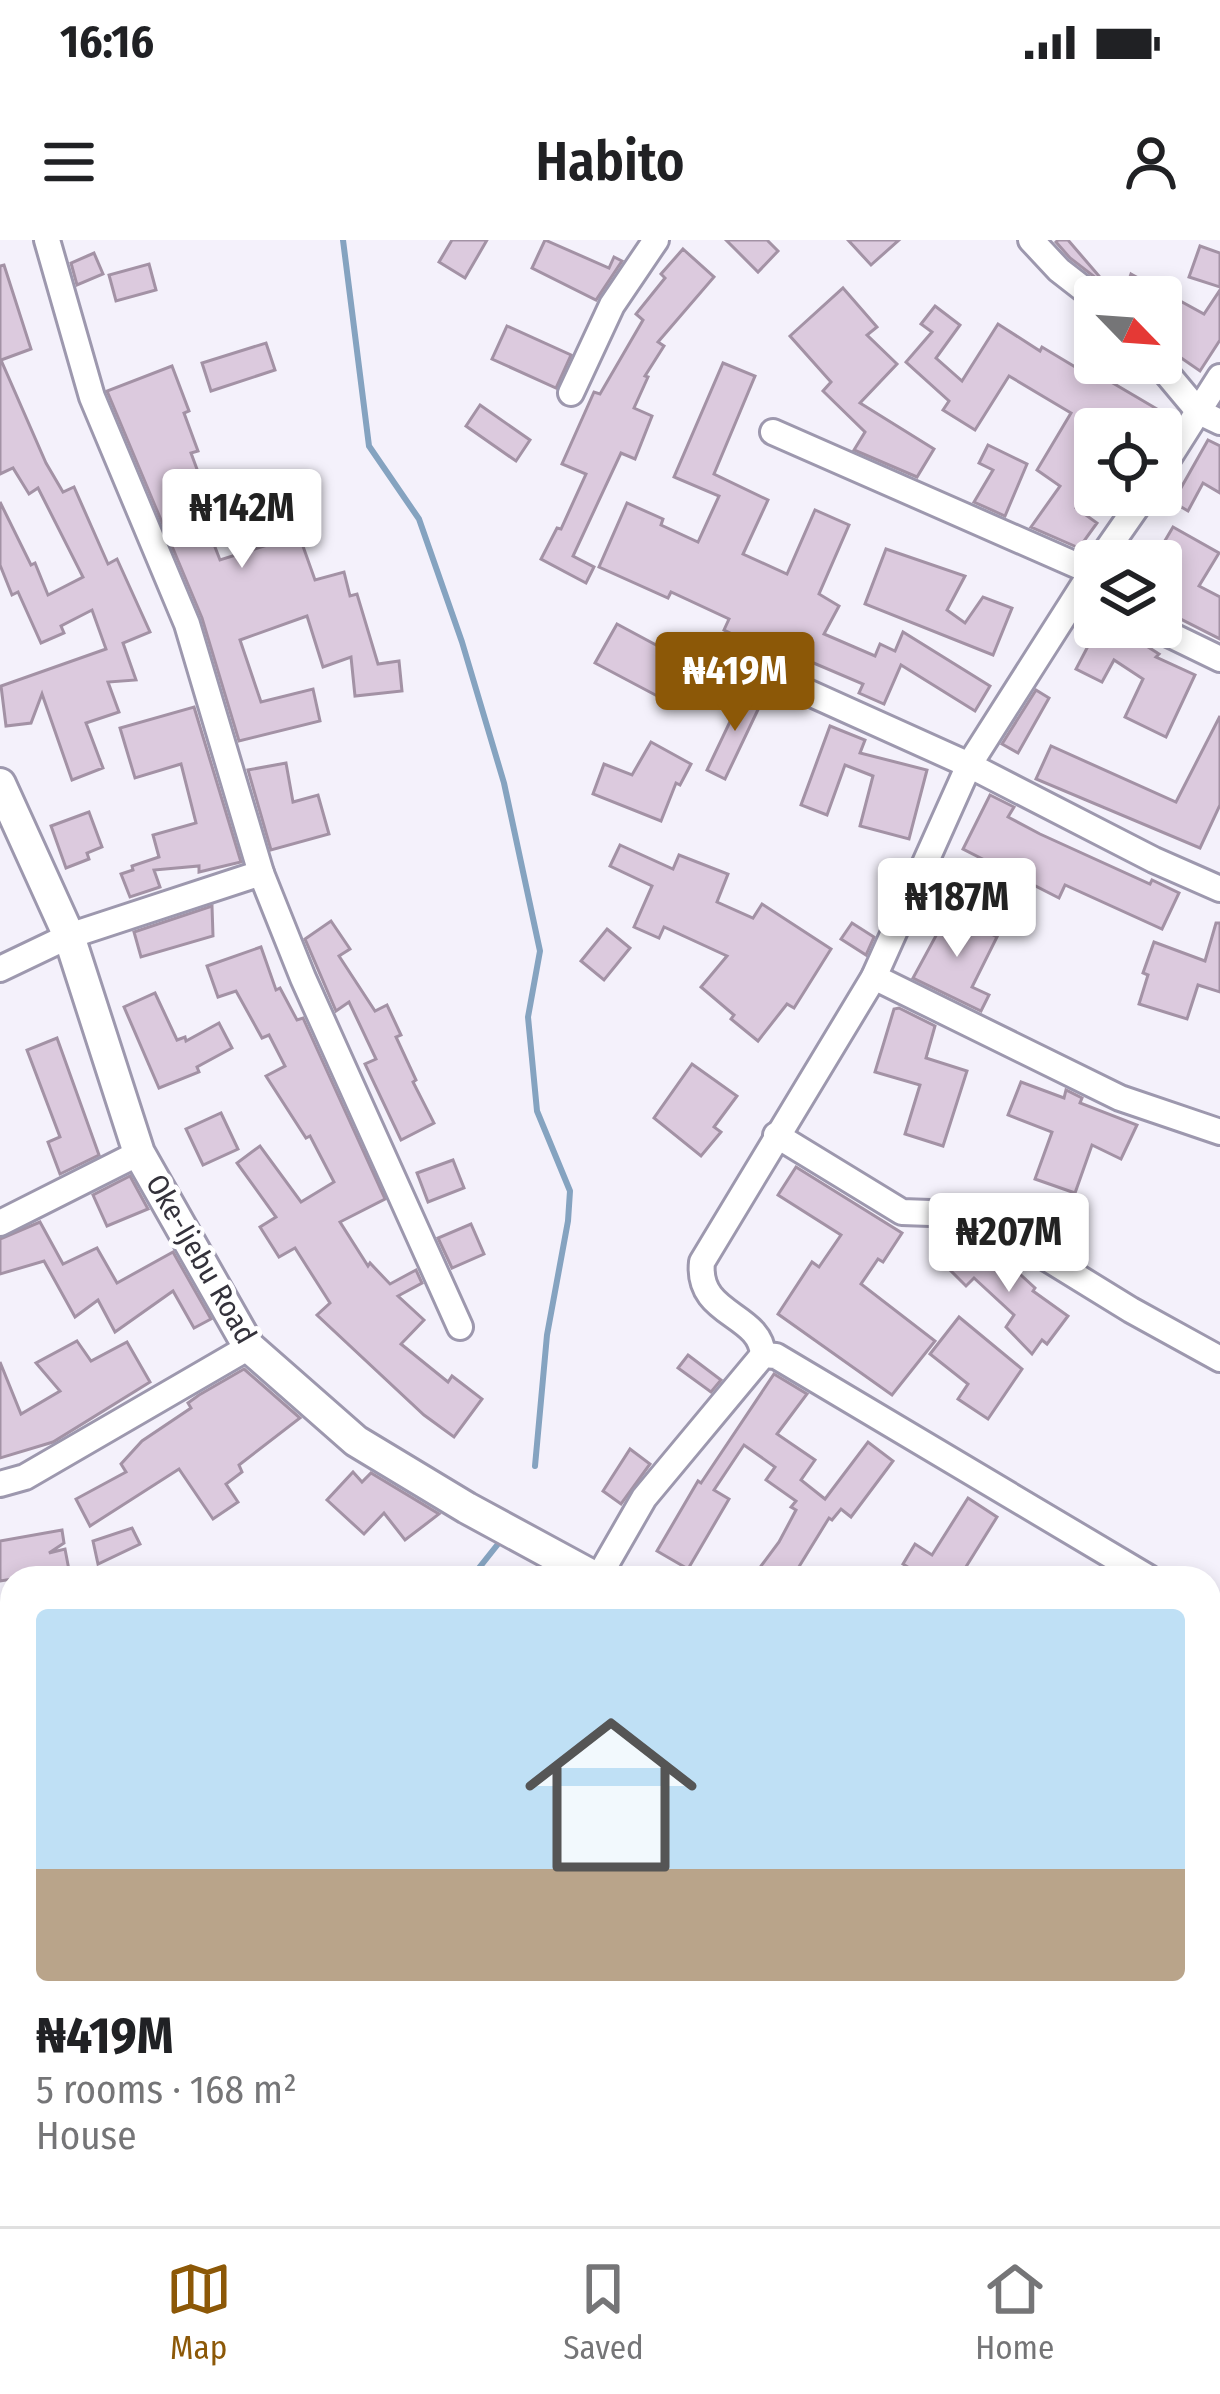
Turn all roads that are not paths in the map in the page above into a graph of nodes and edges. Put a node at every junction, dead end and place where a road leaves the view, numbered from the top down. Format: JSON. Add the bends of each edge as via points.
{"nodes":[{"id":1,"x":47,"y":240,"type":"edge"},
{"id":2,"x":656,"y":240,"type":"edge"},
{"id":3,"x":1031,"y":240,"type":"edge"},
{"id":4,"x":1074,"y":282,"type":"edge"},
{"id":5,"x":1220,"y":377,"type":"edge"},
{"id":6,"x":1178,"y":384,"type":"edge"},
{"id":7,"x":571,"y":393,"type":"dead end"},
{"id":8,"x":1210,"y":417,"type":"edge"},
{"id":9,"x":773,"y":432,"type":"dead end"},
{"id":10,"x":1182,"y":447,"type":"edge"},
{"id":11,"x":1074,"y":570,"type":"edge"},
{"id":12,"x":1074,"y":605,"type":"edge"},
{"id":13,"x":1182,"y":641,"type":"edge"},
{"id":14,"x":725,"y":655,"type":"dead end"},
{"id":15,"x":1220,"y":659,"type":"edge"},
{"id":16,"x":969,"y":765,"type":"junction"},
{"id":17,"x":0,"y":784,"type":"edge"},
{"id":18,"x":261,"y":873,"type":"junction"},
{"id":19,"x":1220,"y":889,"type":"edge"},
{"id":20,"x":69,"y":936,"type":"junction"},
{"id":21,"x":0,"y":969,"type":"edge"},
{"id":22,"x":874,"y":976,"type":"junction"},
{"id":23,"x":1220,"y":1132,"type":"edge"},
{"id":24,"x":776,"y":1135,"type":"junction"},
{"id":25,"x":139,"y":1153,"type":"junction"},
{"id":26,"x":0,"y":1223,"type":"edge"},
{"id":27,"x":460,"y":1327,"type":"dead end"},
{"id":28,"x":249,"y":1347,"type":"junction"},
{"id":29,"x":763,"y":1354,"type":"junction"},
{"id":30,"x":1220,"y":1359,"type":"edge"},
{"id":31,"x":0,"y":1484,"type":"edge"},
{"id":32,"x":575,"y":1566,"type":"edge"},
{"id":33,"x":604,"y":1566,"type":"edge"},
{"id":34,"x":1129,"y":1566,"type":"edge"}],
"edges":[{"from":1,"to":18,"type":"street","via":[[92,397],[187,624]]},
{"from":2,"to":7,"type":"street","via":[[612,305]]},
{"from":3,"to":4,"type":"street"},
{"from":5,"to":8,"type":"street"},
{"from":6,"to":8,"type":"street"},
{"from":8,"to":10,"type":"street"},
{"from":9,"to":11,"type":"street"},
{"from":12,"to":16,"type":"street"},
{"from":13,"to":15,"type":"street"},
{"from":14,"to":16,"type":"street"},
{"from":16,"to":19,"type":"street"},
{"from":16,"to":22,"type":"street"},
{"from":17,"to":20,"type":"main road","name":"Oke-Ijebu Road"},
{"from":18,"to":20,"type":"street"},
{"from":18,"to":27,"type":"street"},
{"from":20,"to":21,"type":"street"},
{"from":20,"to":25,"type":"main road","name":"Oke-Ijebu Road"},
{"from":22,"to":23,"type":"street","via":[[1120,1098]]},
{"from":22,"to":24,"type":"street"},
{"from":24,"to":29,"type":"street","via":[[700,1274],[716,1305],[763,1342]]},
{"from":24,"to":30,"type":"street","via":[[902,1212],[958,1214],[993,1226]]},
{"from":25,"to":26,"type":"street"},
{"from":25,"to":28,"type":"main road","name":"Oke-Ijebu Road"},
{"from":28,"to":31,"type":"street"},
{"from":28,"to":32,"type":"main road","name":"Oke-Ijebu Road","via":[[356,1441]]},
{"from":29,"to":33,"type":"street","via":[[644,1498]]},
{"from":29,"to":34,"type":"street"}]}
